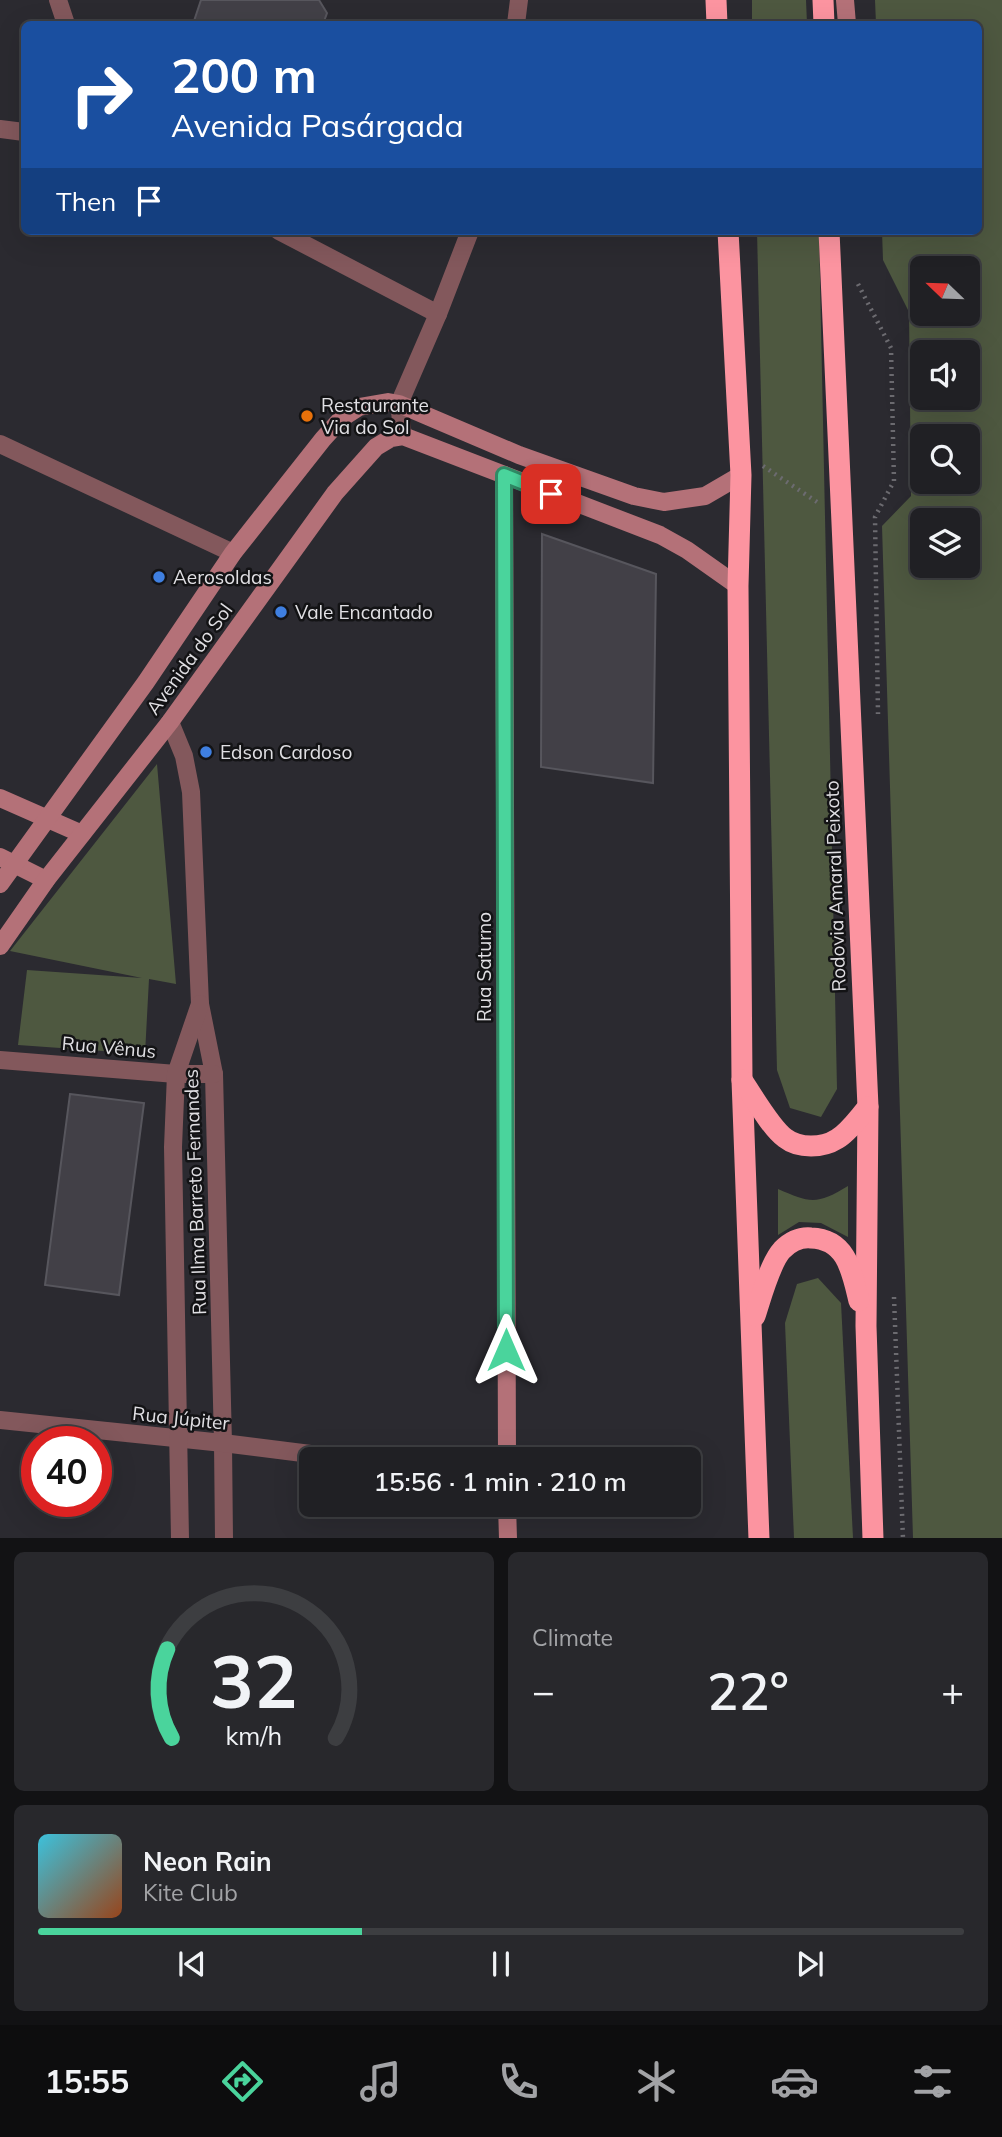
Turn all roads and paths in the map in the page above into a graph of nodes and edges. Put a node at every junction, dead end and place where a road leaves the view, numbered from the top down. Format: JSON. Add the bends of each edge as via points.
{"nodes":[{"id":1,"x":58,"y":0,"type":"edge"},
{"id":2,"x":520,"y":0,"type":"edge"},
{"id":3,"x":716,"y":0,"type":"edge"},
{"id":4,"x":823,"y":0,"type":"edge"},
{"id":5,"x":845,"y":0,"type":"edge"},
{"id":6,"x":65,"y":21,"type":"edge"},
{"id":7,"x":516,"y":21,"type":"edge"},
{"id":8,"x":717,"y":21,"type":"edge"},
{"id":9,"x":824,"y":21,"type":"edge"},
{"id":10,"x":847,"y":21,"type":"edge"},
{"id":11,"x":0,"y":129,"type":"edge"},
{"id":12,"x":21,"y":132,"type":"edge"},
{"id":13,"x":287,"y":235,"type":"edge"},
{"id":14,"x":468,"y":235,"type":"edge"},
{"id":15,"x":728,"y":235,"type":"edge"},
{"id":16,"x":830,"y":235,"type":"edge"},
{"id":17,"x":438,"y":314,"type":"junction"},
{"id":18,"x":399,"y":404,"type":"junction"},
{"id":19,"x":403,"y":436,"type":"junction"},
{"id":20,"x":0,"y":443,"type":"edge"},
{"id":21,"x":739,"y":450,"type":"junction"},
{"id":22,"x":504,"y":475,"type":"junction"},
{"id":23,"x":741,"y":475,"type":"junction"},
{"id":24,"x":841,"y":518,"type":"junction"},
{"id":25,"x":233,"y":553,"type":"junction"},
{"id":26,"x":738,"y":586,"type":"junction"},
{"id":27,"x":170,"y":722,"type":"junction"},
{"id":28,"x":0,"y":797,"type":"edge"},
{"id":29,"x":46,"y":819,"type":"junction"},
{"id":30,"x":82,"y":834,"type":"junction"},
{"id":31,"x":8,"y":860,"type":"edge"},
{"id":32,"x":46,"y":880,"type":"junction"},
{"id":33,"x":0,"y":884,"type":"edge"},
{"id":34,"x":0,"y":946,"type":"edge"},
{"id":35,"x":200,"y":1004,"type":"junction"},
{"id":36,"x":0,"y":1059,"type":"edge"},
{"id":37,"x":176,"y":1074,"type":"junction"},
{"id":38,"x":214,"y":1074,"type":"junction"},
{"id":39,"x":742,"y":1080,"type":"junction"},
{"id":40,"x":868,"y":1107,"type":"junction"},
{"id":41,"x":751,"y":1325,"type":"junction"},
{"id":42,"x":866,"y":1326,"type":"junction"},
{"id":43,"x":0,"y":1420,"type":"edge"},
{"id":44,"x":179,"y":1439,"type":"junction"},
{"id":45,"x":223,"y":1443,"type":"junction"},
{"id":46,"x":507,"y":1447,"type":"edge"},
{"id":47,"x":299,"y":1453,"type":"edge"},
{"id":48,"x":507,"y":1517,"type":"edge"},
{"id":49,"x":180,"y":1538,"type":"edge"},
{"id":50,"x":224,"y":1538,"type":"edge"},
{"id":51,"x":508,"y":1538,"type":"edge"},
{"id":52,"x":759,"y":1538,"type":"edge"},
{"id":53,"x":873,"y":1538,"type":"edge"}],
"edges":[{"from":1,"to":6,"type":"street"},
{"from":2,"to":7,"type":"street"},
{"from":3,"to":8,"type":"highway"},
{"from":4,"to":9,"type":"highway"},
{"from":5,"to":10,"type":"main road"},
{"from":11,"to":12,"type":"street"},
{"from":13,"to":17,"type":"street"},
{"from":14,"to":17,"type":"street"},
{"from":15,"to":21,"type":"highway"},
{"from":16,"to":24,"type":"highway","name":"Rodovia Amaral Peixoto"},
{"from":17,"to":18,"type":"street"},
{"from":18,"to":19,"type":"street"},
{"from":18,"to":23,"type":"main road","via":[[519,455],[644,498],[664,502],[705,496]]},
{"from":18,"to":25,"type":"main road","name":"Avenida do Sol","via":[[367,405],[342,418]]},
{"from":19,"to":22,"type":"main road"},
{"from":19,"to":27,"type":"main road","name":"Avenida do Sol","via":[[376,447],[335,493]]},
{"from":20,"to":25,"type":"street"},
{"from":21,"to":23,"type":"highway"},
{"from":21,"to":24,"type":"path"},
{"from":22,"to":26,"type":"main road","via":[[660,535]]},
{"from":22,"to":46,"type":"main road","name":"Rua Saturno"},
{"from":23,"to":26,"type":"highway"},
{"from":24,"to":40,"type":"highway","name":"Rodovia Amaral Peixoto"},
{"from":25,"to":29,"type":"main road","name":"Avenida do Sol"},
{"from":26,"to":39,"type":"highway"},
{"from":27,"to":30,"type":"main road","name":"Avenida do Sol"},
{"from":27,"to":35,"type":"street","name":"Rua Ilma Barreto Fernandes","via":[[184,756],[191,792]]},
{"from":28,"to":29,"type":"main road"},
{"from":29,"to":30,"type":"main road"},
{"from":29,"to":31,"type":"main road","name":"Avenida do Sol"},
{"from":30,"to":32,"type":"main road","name":"Avenida do Sol"},
{"from":31,"to":32,"type":"main road"},
{"from":31,"to":33,"type":"main road","name":"Avenida do Sol"},
{"from":32,"to":34,"type":"main road","name":"Avenida do Sol"},
{"from":35,"to":37,"type":"street","name":"Rua Ilma Barreto Fernandes"},
{"from":35,"to":38,"type":"street","name":"Rua Ilma Barreto Fernandes"},
{"from":36,"to":37,"type":"street","name":"Rua Vênus"},
{"from":37,"to":38,"type":"street","name":"Rua Vênus"},
{"from":37,"to":44,"type":"street","name":"Rua Ilma Barreto Fernandes","via":[[173,1147]]},
{"from":38,"to":45,"type":"street","name":"Rua Ilma Barreto Fernandes"},
{"from":39,"to":40,"type":"highway","via":[[785,1139],[811,1146],[839,1138]]},
{"from":39,"to":41,"type":"highway"},
{"from":40,"to":42,"type":"highway","name":"Rodovia Amaral Peixoto"},
{"from":41,"to":42,"type":"highway","via":[[782,1250],[799,1238],[821,1238],[840,1248]]},
{"from":41,"to":52,"type":"highway"},
{"from":42,"to":53,"type":"highway","name":"Rodovia Amaral Peixoto"},
{"from":43,"to":44,"type":"street","name":"Rua Júpiter"},
{"from":44,"to":45,"type":"street","name":"Rua Júpiter"},
{"from":44,"to":49,"type":"street","name":"Rua Ilma Barreto Fernandes"},
{"from":45,"to":47,"type":"street","name":"Rua Júpiter"},
{"from":45,"to":50,"type":"street","name":"Rua Ilma Barreto Fernandes"},
{"from":48,"to":51,"type":"main road"}]}
